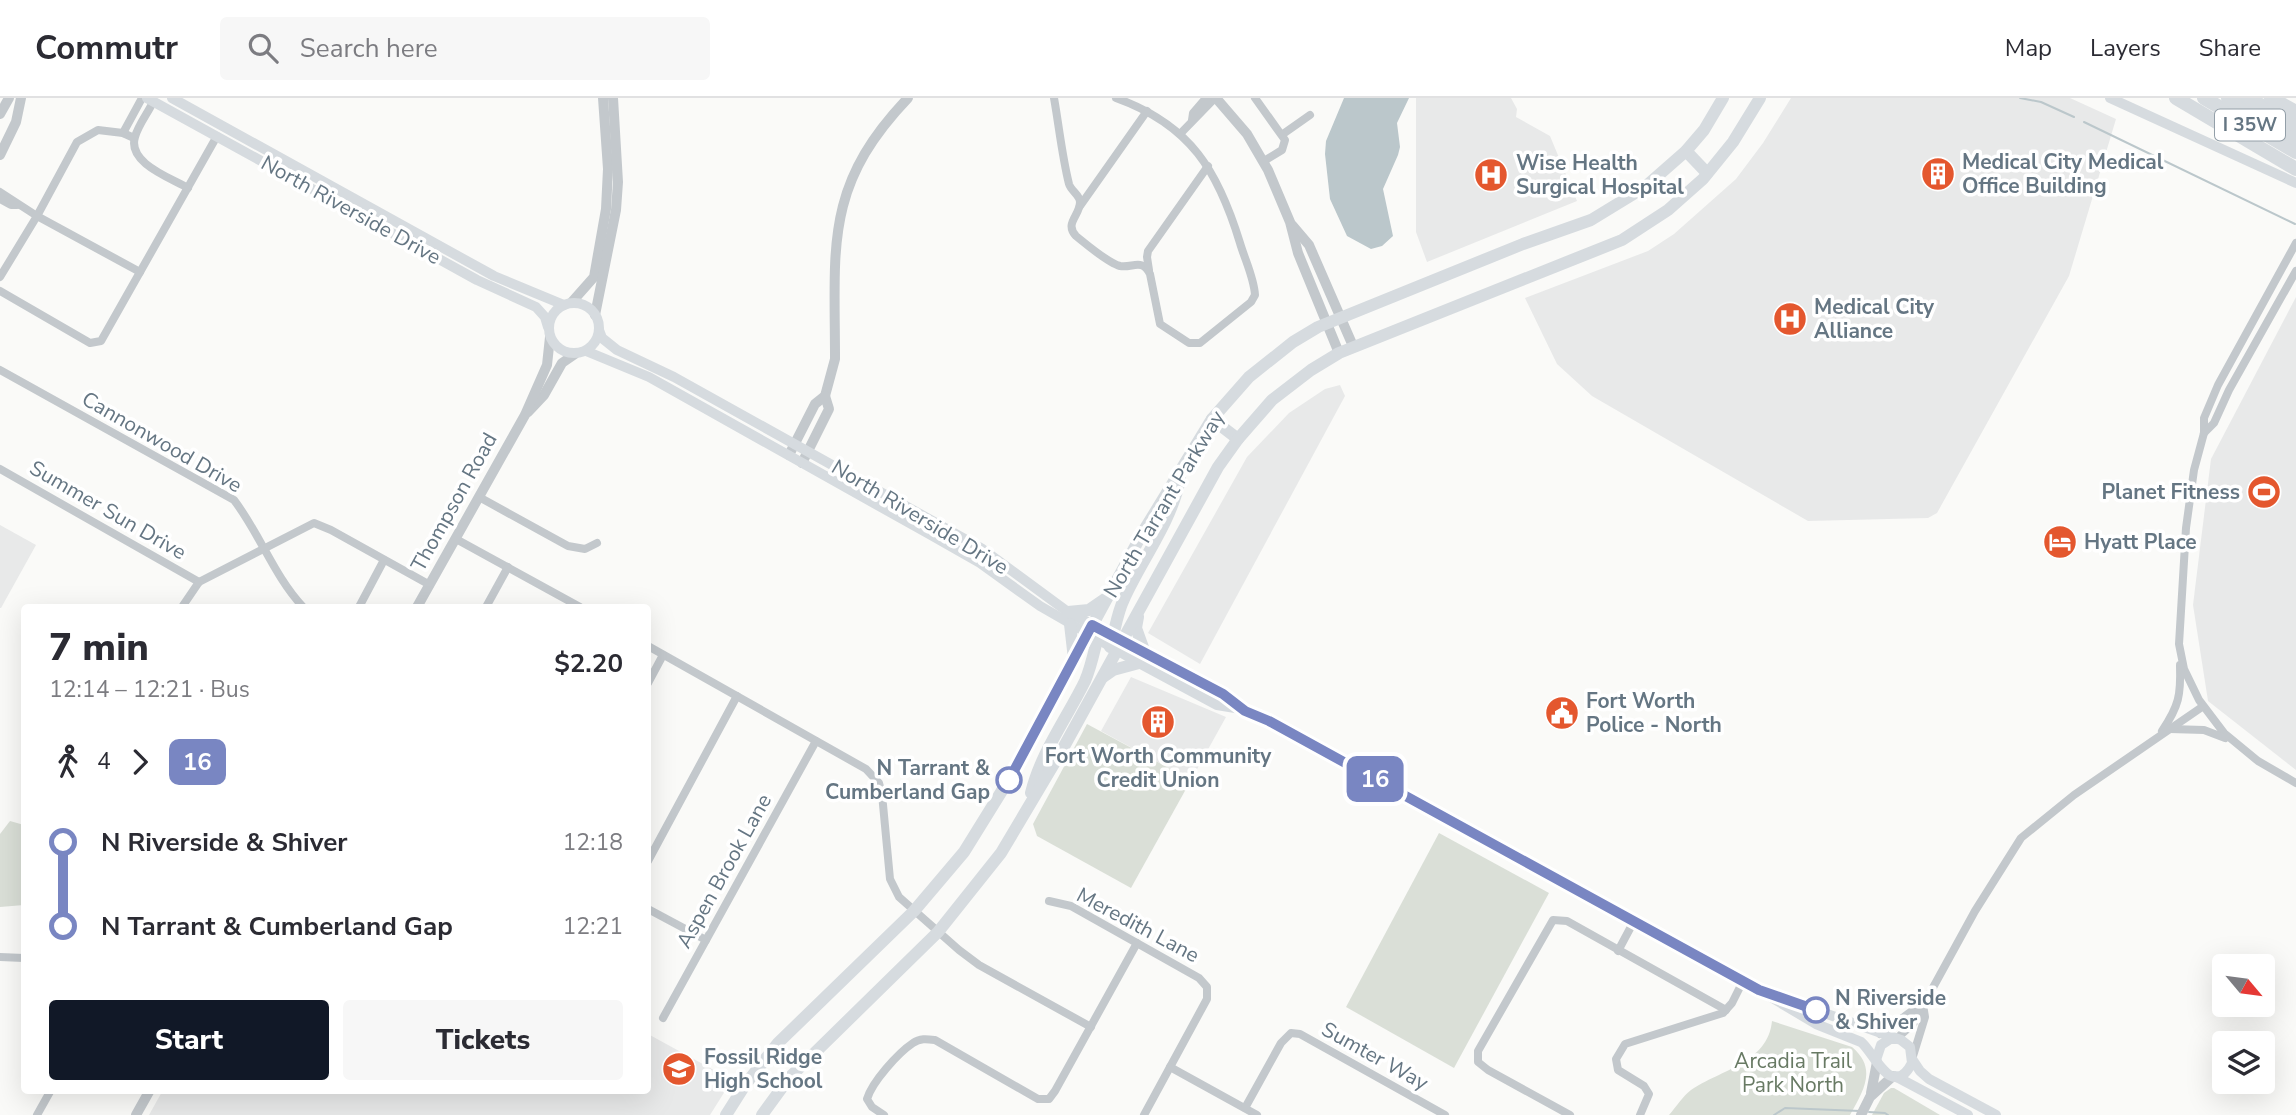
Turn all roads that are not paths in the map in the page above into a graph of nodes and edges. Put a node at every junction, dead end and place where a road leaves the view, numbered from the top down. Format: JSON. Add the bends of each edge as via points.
{"nodes":[{"id":1,"x":9,"y":98,"type":"edge"},
{"id":2,"x":21,"y":98,"type":"edge"},
{"id":3,"x":172,"y":98,"type":"edge"},
{"id":4,"x":603,"y":98,"type":"edge"},
{"id":5,"x":613,"y":98,"type":"edge"},
{"id":6,"x":908,"y":98,"type":"edge"},
{"id":7,"x":1054,"y":98,"type":"edge"},
{"id":8,"x":1116,"y":98,"type":"edge"},
{"id":9,"x":1206,"y":98,"type":"edge"},
{"id":10,"x":1216,"y":98,"type":"edge"},
{"id":11,"x":1255,"y":98,"type":"edge"},
{"id":12,"x":1723,"y":98,"type":"edge"},
{"id":13,"x":1760,"y":98,"type":"edge"},
{"id":14,"x":2110,"y":98,"type":"edge"},
{"id":15,"x":2176,"y":98,"type":"edge"},
{"id":16,"x":2204,"y":98,"type":"edge"},
{"id":17,"x":2228,"y":98,"type":"edge"},
{"id":18,"x":2248,"y":98,"type":"edge"},
{"id":19,"x":2271,"y":98,"type":"edge"},
{"id":20,"x":2288,"y":98,"type":"edge"},
{"id":21,"x":147,"y":99,"type":"edge"},
{"id":22,"x":2296,"y":102,"type":"edge"},
{"id":23,"x":1147,"y":111,"type":"junction"},
{"id":24,"x":2296,"y":112,"type":"edge"},
{"id":25,"x":0,"y":114,"type":"edge"},
{"id":26,"x":1310,"y":115,"type":"dead end"},
{"id":27,"x":1192,"y":120,"type":"junction"},
{"id":28,"x":2296,"y":125,"type":"edge"},
{"id":29,"x":123,"y":133,"type":"junction"},
{"id":30,"x":1180,"y":134,"type":"junction"},
{"id":31,"x":1283,"y":134,"type":"junction"},
{"id":32,"x":217,"y":136,"type":"junction"},
{"id":33,"x":134,"y":138,"type":"junction"},
{"id":34,"x":2296,"y":139,"type":"edge"},
{"id":35,"x":1686,"y":151,"type":"junction"},
{"id":36,"x":2296,"y":152,"type":"edge"},
{"id":37,"x":0,"y":155,"type":"edge"},
{"id":38,"x":1264,"y":161,"type":"junction"},
{"id":39,"x":1208,"y":166,"type":"junction"},
{"id":40,"x":2296,"y":169,"type":"edge"},
{"id":41,"x":1707,"y":173,"type":"junction"},
{"id":42,"x":2296,"y":183,"type":"edge"},
{"id":43,"x":188,"y":188,"type":"junction"},
{"id":44,"x":0,"y":192,"type":"edge"},
{"id":45,"x":0,"y":199,"type":"edge"},
{"id":46,"x":357,"y":200,"type":"junction"},
{"id":47,"x":17,"y":205,"type":"junction"},
{"id":48,"x":611,"y":210,"type":"junction"},
{"id":49,"x":1077,"y":210,"type":"junction"},
{"id":50,"x":351,"y":211,"type":"junction"},
{"id":51,"x":37,"y":216,"type":"junction"},
{"id":52,"x":1290,"y":222,"type":"junction"},
{"id":53,"x":2296,"y":243,"type":"edge"},
{"id":54,"x":2296,"y":271,"type":"edge"},
{"id":55,"x":140,"y":272,"type":"junction"},
{"id":56,"x":1150,"y":274,"type":"junction"},
{"id":57,"x":0,"y":276,"type":"edge"},
{"id":58,"x":0,"y":291,"type":"edge"},
{"id":59,"x":568,"y":304,"type":"junction"},
{"id":60,"x":595,"y":315,"type":"junction"},
{"id":61,"x":1342,"y":317,"type":"junction"},
{"id":62,"x":1326,"y":324,"type":"junction"},
{"id":63,"x":599,"y":330,"type":"junction"},
{"id":64,"x":549,"y":332,"type":"junction"},
{"id":65,"x":1353,"y":346,"type":"junction"},
{"id":66,"x":581,"y":352,"type":"junction"},
{"id":67,"x":1339,"y":353,"type":"junction"},
{"id":68,"x":0,"y":370,"type":"edge"},
{"id":69,"x":825,"y":396,"type":"junction"},
{"id":70,"x":525,"y":415,"type":"junction"},
{"id":71,"x":1212,"y":419,"type":"junction"},
{"id":72,"x":2204,"y":433,"type":"junction"},
{"id":73,"x":1238,"y":439,"type":"junction"},
{"id":74,"x":796,"y":444,"type":"junction"},
{"id":75,"x":808,"y":452,"type":"junction"},
{"id":76,"x":789,"y":456,"type":"junction"},
{"id":77,"x":802,"y":463,"type":"junction"},
{"id":78,"x":1183,"y":465,"type":"junction"},
{"id":79,"x":0,"y":469,"type":"edge"},
{"id":80,"x":479,"y":497,"type":"junction"},
{"id":81,"x":456,"y":538,"type":"junction"},
{"id":82,"x":597,"y":543,"type":"dead end"},
{"id":83,"x":265,"y":547,"type":"junction"},
{"id":84,"x":384,"y":560,"type":"junction"},
{"id":85,"x":508,"y":567,"type":"junction"},
{"id":86,"x":199,"y":582,"type":"junction"},
{"id":87,"x":430,"y":585,"type":"junction"},
{"id":88,"x":1110,"y":593,"type":"junction"},
{"id":89,"x":184,"y":604,"type":"edge"},
{"id":90,"x":300,"y":604,"type":"edge"},
{"id":91,"x":361,"y":604,"type":"edge"},
{"id":92,"x":419,"y":604,"type":"edge"},
{"id":93,"x":488,"y":604,"type":"edge"},
{"id":94,"x":575,"y":604,"type":"edge"},
{"id":95,"x":1139,"y":610,"type":"junction"},
{"id":96,"x":1069,"y":618,"type":"junction"},
{"id":97,"x":1094,"y":632,"type":"junction"},
{"id":98,"x":1115,"y":643,"type":"junction"},
{"id":99,"x":2179,"y":644,"type":"junction"},
{"id":100,"x":651,"y":648,"type":"edge"},
{"id":101,"x":663,"y":655,"type":"junction"},
{"id":102,"x":1142,"y":658,"type":"junction"},
{"id":103,"x":1074,"y":659,"type":"junction"},
{"id":104,"x":651,"y":677,"type":"edge"},
{"id":105,"x":1100,"y":680,"type":"junction"},
{"id":106,"x":737,"y":696,"type":"junction"},
{"id":107,"x":2202,"y":707,"type":"junction"},
{"id":108,"x":2170,"y":729,"type":"junction"},
{"id":109,"x":2157,"y":737,"type":"junction"},
{"id":110,"x":816,"y":741,"type":"junction"},
{"id":111,"x":2236,"y":744,"type":"junction"},
{"id":112,"x":2296,"y":783,"type":"edge"},
{"id":113,"x":1028,"y":807,"type":"junction"},
{"id":114,"x":651,"y":855,"type":"edge"},
{"id":115,"x":1049,"y":901,"type":"dead end"},
{"id":116,"x":651,"y":911,"type":"edge"},
{"id":117,"x":914,"y":911,"type":"junction"},
{"id":118,"x":1634,"y":921,"type":"junction"},
{"id":119,"x":938,"y":932,"type":"junction"},
{"id":120,"x":706,"y":940,"type":"junction"},
{"id":121,"x":1137,"y":943,"type":"junction"},
{"id":122,"x":1619,"y":951,"type":"junction"},
{"id":123,"x":0,"y":957,"type":"edge"},
{"id":124,"x":21,"y":958,"type":"edge"},
{"id":125,"x":1743,"y":981,"type":"junction"},
{"id":126,"x":1759,"y":990,"type":"junction"},
{"id":127,"x":1923,"y":1005,"type":"junction"},
{"id":128,"x":1726,"y":1010,"type":"junction"},
{"id":129,"x":663,"y":1018,"type":"dead end"},
{"id":130,"x":1091,"y":1027,"type":"junction"},
{"id":131,"x":1880,"y":1034,"type":"junction"},
{"id":132,"x":1896,"y":1039,"type":"junction"},
{"id":133,"x":1912,"y":1058,"type":"junction"},
{"id":134,"x":1876,"y":1061,"type":"junction"},
{"id":135,"x":1170,"y":1067,"type":"junction"},
{"id":136,"x":1894,"y":1076,"type":"junction"},
{"id":137,"x":49,"y":1094,"type":"edge"},
{"id":138,"x":148,"y":1094,"type":"edge"},
{"id":139,"x":1870,"y":1097,"type":"junction"},
{"id":140,"x":1245,"y":1108,"type":"junction"},
{"id":141,"x":37,"y":1115,"type":"edge"},
{"id":142,"x":136,"y":1115,"type":"edge"},
{"id":143,"x":726,"y":1115,"type":"edge"},
{"id":144,"x":762,"y":1115,"type":"edge"},
{"id":145,"x":884,"y":1115,"type":"edge"},
{"id":146,"x":1144,"y":1115,"type":"edge"},
{"id":147,"x":1257,"y":1115,"type":"edge"},
{"id":148,"x":1445,"y":1115,"type":"edge"},
{"id":149,"x":1570,"y":1115,"type":"edge"},
{"id":150,"x":1640,"y":1115,"type":"edge"},
{"id":151,"x":1861,"y":1115,"type":"edge"},
{"id":152,"x":1968,"y":1115,"type":"edge"},
{"id":153,"x":1996,"y":1115,"type":"edge"}],
"edges":[{"from":1,"to":25,"type":"street"},
{"from":2,"to":37,"type":"street","via":[[16,122]]},
{"from":3,"to":46,"type":"main road","name":"North Riverside Drive"},
{"from":4,"to":48,"type":"street"},
{"from":5,"to":48,"type":"street","via":[[617,158]]},
{"from":6,"to":69,"type":"street","via":[[866,151],[839,214],[834,258],[835,359]]},
{"from":7,"to":49,"type":"street","via":[[1070,185],[1080,200]]},
{"from":8,"to":23,"type":"street"},
{"from":9,"to":27,"type":"street"},
{"from":10,"to":27,"type":"street"},
{"from":10,"to":38,"type":"street"},
{"from":11,"to":31,"type":"street"},
{"from":12,"to":35,"type":"main road","name":"North Tarrant Parkway"},
{"from":13,"to":41,"type":"main road","name":"North Tarrant Parkway"},
{"from":14,"to":42,"type":"main road"},
{"from":15,"to":40,"type":"highway"},
{"from":16,"to":36,"type":"highway","number":"I 35W"},
{"from":17,"to":34,"type":"highway"},
{"from":18,"to":28,"type":"highway"},
{"from":19,"to":24,"type":"highway"},
{"from":20,"to":22,"type":"highway"},
{"from":21,"to":29,"type":"street"},
{"from":21,"to":32,"type":"main road","name":"North Riverside Drive"},
{"from":21,"to":33,"type":"street"},
{"from":23,"to":30,"type":"street"},
{"from":23,"to":49,"type":"street"},
{"from":26,"to":31,"type":"street"},
{"from":27,"to":30,"type":"street"},
{"from":29,"to":33,"type":"street"},
{"from":29,"to":51,"type":"street","via":[[98,130],[77,142]]},
{"from":30,"to":39,"type":"street"},
{"from":31,"to":38,"type":"street","via":[[1282,150]]},
{"from":32,"to":43,"type":"street"},
{"from":32,"to":50,"type":"main road","name":"North Riverside Drive"},
{"from":33,"to":43,"type":"street","via":[[140,159]]},
{"from":35,"to":41,"type":"main road"},
{"from":35,"to":61,"type":"main road","name":"North Tarrant Parkway","via":[[1645,187],[1591,220]]},
{"from":38,"to":52,"type":"street"},
{"from":39,"to":56,"type":"street","via":[[1148,251]]},
{"from":39,"to":56,"type":"street","via":[[1231,214],[1255,290],[1251,302],[1203,341],[1191,344],[1160,324]]},
{"from":41,"to":65,"type":"main road","name":"North Tarrant Parkway","via":[[1668,210],[1622,240]]},
{"from":43,"to":55,"type":"street"},
{"from":44,"to":47,"type":"street"},
{"from":45,"to":47,"type":"street"},
{"from":46,"to":50,"type":"main road"},
{"from":46,"to":59,"type":"main road","name":"North Riverside Drive","via":[[494,276]]},
{"from":47,"to":51,"type":"street"},
{"from":48,"to":59,"type":"street","via":[[594,277]]},
{"from":48,"to":60,"type":"street"},
{"from":49,"to":56,"type":"street","via":[[1071,225],[1076,236],[1117,265],[1140,264]]},
{"from":50,"to":64,"type":"main road","name":"North Riverside Drive","via":[[536,307]]},
{"from":51,"to":55,"type":"street"},
{"from":51,"to":57,"type":"street"},
{"from":52,"to":61,"type":"street","via":[[1309,245]]},
{"from":52,"to":62,"type":"street"},
{"from":53,"to":72,"type":"street","via":[[2218,385],[2204,418]]},
{"from":54,"to":72,"type":"street"},
{"from":55,"to":58,"type":"street","via":[[95,344]]},
{"from":59,"to":60,"type":"main road","name":"North Riverside Drive","via":[[587,307]]},
{"from":59,"to":64,"type":"main road","via":[[553,314]]},
{"from":60,"to":63,"type":"main road"},
{"from":61,"to":62,"type":"main road","name":"North Tarrant Parkway"},
{"from":61,"to":65,"type":"street"},
{"from":62,"to":67,"type":"street"},
{"from":62,"to":71,"type":"main road","name":"North Tarrant Parkway","via":[[1270,359]]},
{"from":63,"to":66,"type":"main road","via":[[595,342]]},
{"from":63,"to":74,"type":"main road","name":"North Riverside Drive","via":[[617,350]]},
{"from":64,"to":66,"type":"main road","name":"North Riverside Drive","via":[[560,350]]},
{"from":64,"to":70,"type":"street","name":"Thompson Road","via":[[547,365]]},
{"from":65,"to":67,"type":"main road","name":"North Tarrant Parkway"},
{"from":66,"to":70,"type":"street","name":"Thompson Road","via":[[562,363],[544,395]]},
{"from":66,"to":76,"type":"main road","name":"North Riverside Drive","via":[[649,377]]},
{"from":67,"to":73,"type":"main road","name":"North Tarrant Parkway","via":[[1272,400]]},
{"from":68,"to":83,"type":"street","name":"Cannonwood Drive","via":[[234,500]]},
{"from":69,"to":74,"type":"street","via":[[816,404]]},
{"from":69,"to":75,"type":"street","via":[[828,409]]},
{"from":70,"to":80,"type":"street","name":"Thompson Road"},
{"from":71,"to":73,"type":"main road"},
{"from":71,"to":78,"type":"main road","name":"North Tarrant Parkway"},
{"from":72,"to":99,"type":"street","via":[[2186,528]]},
{"from":73,"to":95,"type":"main road","name":"North Tarrant Parkway"},
{"from":74,"to":75,"type":"main road","name":"North Riverside Drive"},
{"from":74,"to":76,"type":"street"},
{"from":75,"to":77,"type":"street"},
{"from":75,"to":96,"type":"main road","name":"North Riverside Drive","via":[[981,548]]},
{"from":76,"to":77,"type":"main road","name":"North Riverside Drive"},
{"from":77,"to":96,"type":"main road","name":"North Riverside Drive","via":[[972,558],[1040,606]]},
{"from":78,"to":88,"type":"main road","name":"North Tarrant Parkway"},
{"from":78,"to":98,"type":"main road","via":[[1156,542],[1123,601]]},
{"from":79,"to":86,"type":"street","name":"Summer Sun Drive"},
{"from":80,"to":81,"type":"street","name":"Thompson Road"},
{"from":80,"to":82,"type":"street","via":[[568,546],[585,549]]},
{"from":81,"to":85,"type":"street"},
{"from":81,"to":87,"type":"street","name":"Thompson Road"},
{"from":83,"to":84,"type":"street","via":[[314,523]]},
{"from":83,"to":86,"type":"street"},
{"from":83,"to":90,"type":"street","name":"Cannonwood Drive","via":[[286,589]]},
{"from":84,"to":87,"type":"street"},
{"from":84,"to":91,"type":"street"},
{"from":85,"to":93,"type":"street"},
{"from":85,"to":94,"type":"street"},
{"from":86,"to":89,"type":"street"},
{"from":87,"to":92,"type":"street","name":"Thompson Road"},
{"from":88,"to":96,"type":"main road","via":[[1089,610]]},
{"from":88,"to":97,"type":"main road","name":"North Tarrant Parkway"},
{"from":95,"to":98,"type":"main road","name":"North Tarrant Parkway"},
{"from":95,"to":102,"type":"main road","via":[[1136,628]]},
{"from":96,"to":97,"type":"main road","name":"North Riverside Drive"},
{"from":96,"to":103,"type":"main road"},
{"from":97,"to":98,"type":"main road","name":"North Riverside Drive"},
{"from":97,"to":103,"type":"main road","name":"North Tarrant Parkway"},
{"from":97,"to":113,"type":"main road","via":[[1087,677],[1035,778]]},
{"from":98,"to":102,"type":"main road","name":"North Riverside Drive"},
{"from":98,"to":105,"type":"main road","name":"North Tarrant Parkway"},
{"from":99,"to":107,"type":"street","via":[[2183,669]]},
{"from":99,"to":109,"type":"street","via":[[2181,692],[2174,713]]},
{"from":100,"to":101,"type":"street"},
{"from":101,"to":104,"type":"street"},
{"from":101,"to":106,"type":"street"},
{"from":102,"to":105,"type":"main road"},
{"from":102,"to":118,"type":"main road","name":"North Riverside Drive","via":[[1217,705],[1269,721]]},
{"from":103,"to":117,"type":"main road","name":"North Tarrant Parkway","via":[[984,823]]},
{"from":105,"to":113,"type":"main road","name":"North Tarrant Parkway"},
{"from":106,"to":110,"type":"street"},
{"from":106,"to":114,"type":"street"},
{"from":107,"to":108,"type":"street"},
{"from":107,"to":111,"type":"street"},
{"from":108,"to":109,"type":"street"},
{"from":108,"to":111,"type":"street","via":[[2204,730]]},
{"from":109,"to":127,"type":"street","via":[[2021,838]]},
{"from":110,"to":117,"type":"street","via":[[866,769],[879,783],[890,879],[899,897]]},
{"from":110,"to":120,"type":"street","name":"Aspen Brook Lane"},
{"from":111,"to":112,"type":"street"},
{"from":113,"to":119,"type":"main road","name":"North Tarrant Parkway","via":[[1001,853]]},
{"from":115,"to":121,"type":"street","name":"Meredith Lane","via":[[1071,906]]},
{"from":116,"to":120,"type":"street"},
{"from":117,"to":119,"type":"street"},
{"from":117,"to":143,"type":"main road","name":"North Tarrant Parkway","via":[[778,1043]]},
{"from":118,"to":122,"type":"street"},
{"from":118,"to":125,"type":"main road","name":"North Riverside Drive"},
{"from":119,"to":130,"type":"street","via":[[979,965]]},
{"from":119,"to":144,"type":"main road","name":"North Tarrant Parkway","via":[[789,1078]]},
{"from":120,"to":129,"type":"street","name":"Aspen Brook Lane"},
{"from":121,"to":130,"type":"street"},
{"from":121,"to":135,"type":"street","name":"Meredith Lane","via":[[1207,987],[1207,999]]},
{"from":122,"to":128,"type":"street"},
{"from":122,"to":149,"type":"street","via":[[1567,921],[1553,920],[1478,1051],[1478,1062],[1488,1070]]},
{"from":123,"to":124,"type":"street"},
{"from":125,"to":126,"type":"main road","name":"North Riverside Drive"},
{"from":125,"to":128,"type":"street"},
{"from":126,"to":131,"type":"main road","name":"North Riverside Drive"},
{"from":126,"to":134,"type":"main road","name":"North Riverside Drive","via":[[1816,1024],[1861,1042]]},
{"from":127,"to":131,"type":"street"},
{"from":127,"to":132,"type":"street","via":[[1910,1029]]},
{"from":127,"to":133,"type":"street","via":[[1925,1017]]},
{"from":128,"to":150,"type":"street","via":[[1625,1044],[1616,1059],[1618,1070],[1650,1094]]},
{"from":130,"to":145,"type":"street","via":[[1049,1099],[1038,1099],[935,1040],[914,1043],[870,1089],[867,1099]]},
{"from":131,"to":132,"type":"main road","name":"North Riverside Drive"},
{"from":132,"to":133,"type":"main road","via":[[1906,1043]]},
{"from":132,"to":134,"type":"main road","via":[[1881,1045]]},
{"from":133,"to":136,"type":"main road","via":[[1906,1072]]},
{"from":133,"to":153,"type":"main road","via":[[1929,1079]]},
{"from":134,"to":136,"type":"main road"},
{"from":134,"to":139,"type":"street"},
{"from":135,"to":140,"type":"street"},
{"from":135,"to":146,"type":"street"},
{"from":136,"to":139,"type":"street"},
{"from":136,"to":152,"type":"main road"},
{"from":137,"to":141,"type":"street"},
{"from":138,"to":142,"type":"street"},
{"from":139,"to":151,"type":"street"},
{"from":140,"to":147,"type":"street"},
{"from":140,"to":148,"type":"street","name":"Sumter Way","via":[[1281,1043],[1292,1033]]}]}
